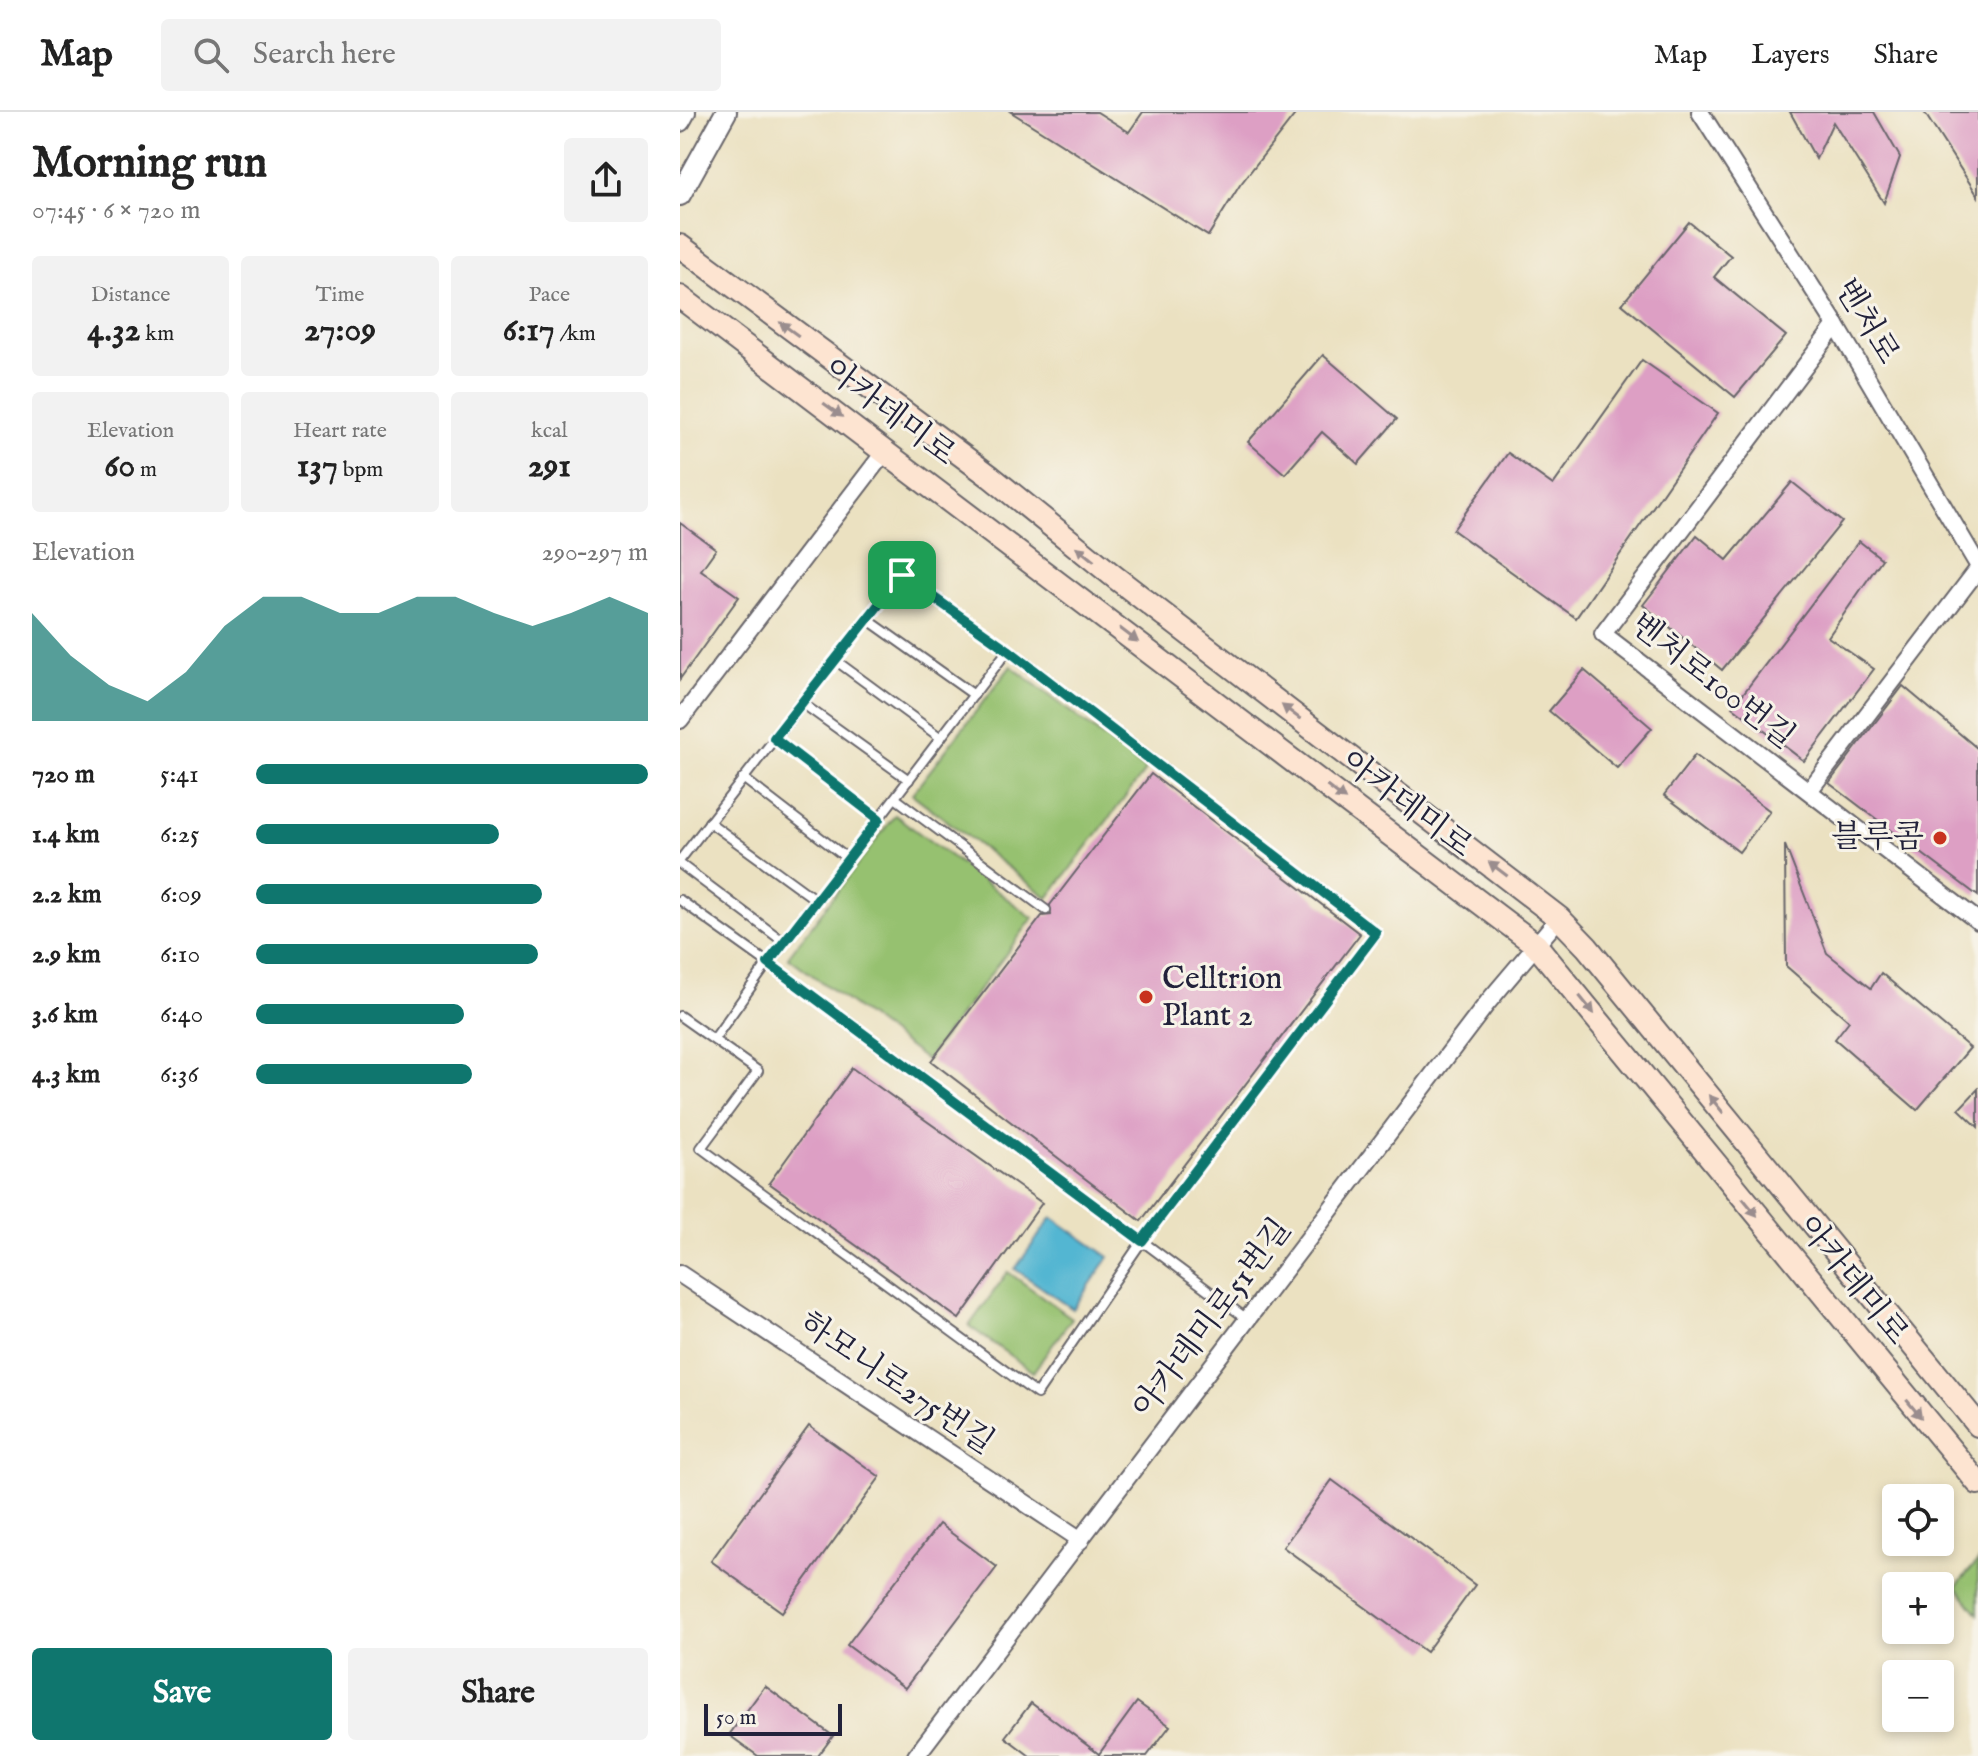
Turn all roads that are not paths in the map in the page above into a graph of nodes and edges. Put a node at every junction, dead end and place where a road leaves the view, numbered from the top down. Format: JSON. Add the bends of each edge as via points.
{"nodes":[{"id":1,"x":685,"y":112,"type":"edge"},
{"id":2,"x":726,"y":112,"type":"edge"},
{"id":3,"x":1700,"y":112,"type":"edge"},
{"id":4,"x":680,"y":121,"type":"edge"},
{"id":5,"x":680,"y":195,"type":"edge"},
{"id":6,"x":680,"y":246,"type":"edge"},
{"id":7,"x":680,"y":297,"type":"edge"},
{"id":8,"x":1836,"y":325,"type":"junction"},
{"id":9,"x":886,"y":450,"type":"junction"},
{"id":10,"x":1978,"y":567,"type":"edge"},
{"id":11,"x":867,"y":619,"type":"junction"},
{"id":12,"x":1008,"y":650,"type":"junction"},
{"id":13,"x":835,"y":660,"type":"junction"},
{"id":14,"x":974,"y":695,"type":"junction"},
{"id":15,"x":802,"y":703,"type":"junction"},
{"id":16,"x":680,"y":720,"type":"edge"},
{"id":17,"x":774,"y":738,"type":"junction"},
{"id":18,"x":941,"y":738,"type":"junction"},
{"id":19,"x":743,"y":778,"type":"junction"},
{"id":20,"x":909,"y":780,"type":"junction"},
{"id":21,"x":1809,"y":791,"type":"junction"},
{"id":22,"x":895,"y":798,"type":"junction"},
{"id":23,"x":879,"y":819,"type":"junction"},
{"id":24,"x":709,"y":822,"type":"junction"},
{"id":25,"x":848,"y":859,"type":"junction"},
{"id":26,"x":680,"y":862,"type":"edge"},
{"id":27,"x":680,"y":900,"type":"edge"},
{"id":28,"x":816,"y":900,"type":"junction"},
{"id":29,"x":1046,"y":910,"type":"dead end"},
{"id":30,"x":1559,"y":918,"type":"junction"},
{"id":31,"x":1978,"y":921,"type":"edge"},
{"id":32,"x":784,"y":942,"type":"junction"},
{"id":33,"x":1536,"y":945,"type":"junction"},
{"id":34,"x":768,"y":963,"type":"junction"},
{"id":35,"x":680,"y":1016,"type":"edge"},
{"id":36,"x":714,"y":1039,"type":"junction"},
{"id":37,"x":1142,"y":1241,"type":"junction"},
{"id":38,"x":680,"y":1274,"type":"edge"},
{"id":39,"x":1247,"y":1320,"type":"junction"},
{"id":40,"x":1978,"y":1425,"type":"edge"},
{"id":41,"x":1978,"y":1483,"type":"edge"},
{"id":42,"x":1081,"y":1540,"type":"junction"},
{"id":43,"x":916,"y":1756,"type":"edge"}],
"edges":[{"from":1,"to":4,"type":"street"},
{"from":2,"to":5,"type":"street"},
{"from":3,"to":8,"type":"street","name":"벤처로"},
{"from":30,"to":6,"type":"main road","name":"아카데미로","one_way":true,"via":[[991,477]]},
{"from":7,"to":9,"type":"main road","name":"아카데미로","one_way":true},
{"from":8,"to":10,"type":"street","name":"벤처로"},
{"from":8,"to":21,"type":"street","name":"벤처로100번길","via":[[1603,634]]},
{"from":9,"to":16,"type":"street"},
{"from":9,"to":33,"type":"main road","name":"아카데미로","one_way":true},
{"from":10,"to":21,"type":"street"},
{"from":11,"to":12,"type":"lane","via":[[902,575]]},
{"from":11,"to":13,"type":"lane"},
{"from":11,"to":14,"type":"lane"},
{"from":12,"to":14,"type":"lane"},
{"from":12,"to":37,"type":"lane","via":[[1376,933]]},
{"from":13,"to":15,"type":"lane"},
{"from":13,"to":18,"type":"lane"},
{"from":14,"to":18,"type":"lane"},
{"from":15,"to":17,"type":"lane"},
{"from":15,"to":20,"type":"lane"},
{"from":17,"to":19,"type":"lane"},
{"from":17,"to":23,"type":"lane"},
{"from":18,"to":20,"type":"lane"},
{"from":19,"to":24,"type":"lane"},
{"from":19,"to":25,"type":"lane"},
{"from":20,"to":22,"type":"lane"},
{"from":21,"to":31,"type":"street","name":"벤처로100번길"},
{"from":22,"to":23,"type":"lane"},
{"from":22,"to":29,"type":"lane"},
{"from":23,"to":25,"type":"lane"},
{"from":24,"to":26,"type":"lane"},
{"from":24,"to":28,"type":"lane"},
{"from":25,"to":28,"type":"lane"},
{"from":26,"to":32,"type":"lane"},
{"from":27,"to":34,"type":"lane"},
{"from":28,"to":32,"type":"lane"},
{"from":30,"to":33,"type":"street","name":"아카데미로51번길"},
{"from":40,"to":30,"type":"main road","name":"아카데미로","one_way":true},
{"from":32,"to":34,"type":"lane"},
{"from":33,"to":39,"type":"street","name":"아카데미로51번길"},
{"from":33,"to":41,"type":"main road","name":"아카데미로","one_way":true},
{"from":34,"to":36,"type":"lane"},
{"from":34,"to":37,"type":"lane"},
{"from":35,"to":36,"type":"lane"},
{"from":36,"to":37,"type":"lane","via":[[758,1071],[701,1148],[1037,1394]]},
{"from":37,"to":39,"type":"lane"},
{"from":38,"to":42,"type":"street","name":"하모니로275번길"},
{"from":39,"to":42,"type":"street","name":"아카데미로51번길"},
{"from":42,"to":43,"type":"street","name":"아카데미로51번길"}]}
